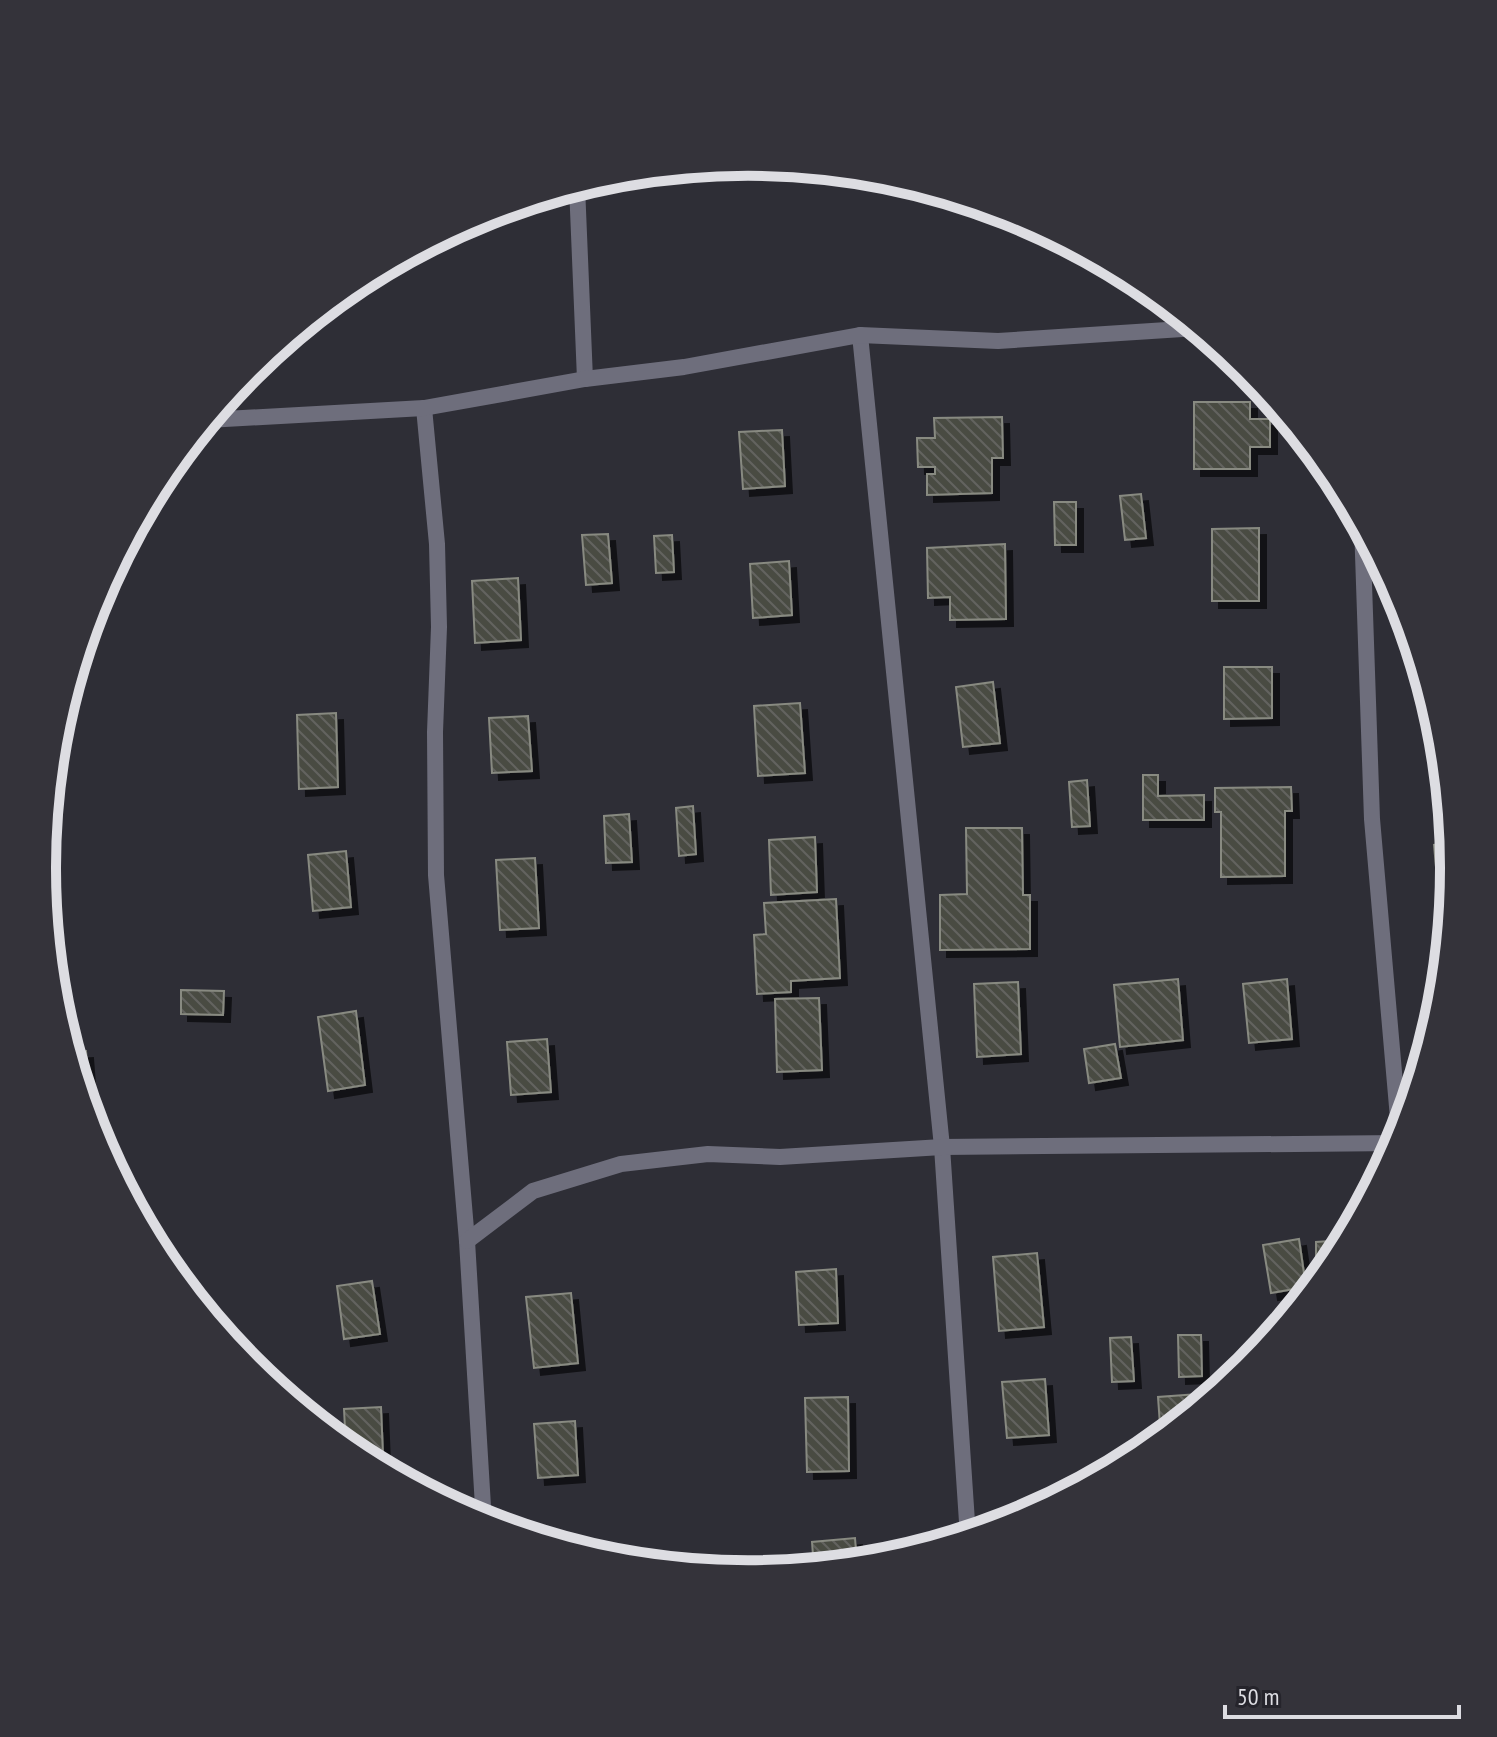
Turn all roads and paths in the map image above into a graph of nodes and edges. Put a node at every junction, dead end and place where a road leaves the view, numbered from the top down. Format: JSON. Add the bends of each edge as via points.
{"nodes":[{"id":1,"x":577,"y":198,"type":"edge"},
{"id":2,"x":1182,"y":329,"type":"edge"},
{"id":3,"x":860,"y":335,"type":"junction"},
{"id":4,"x":585,"y":379,"type":"junction"},
{"id":5,"x":424,"y":408,"type":"junction"},
{"id":6,"x":222,"y":419,"type":"edge"},
{"id":7,"x":1363,"y":549,"type":"edge"},
{"id":8,"x":1396,"y":1111,"type":"edge"},
{"id":9,"x":1384,"y":1142,"type":"edge"},
{"id":10,"x":942,"y":1147,"type":"junction"},
{"id":11,"x":467,"y":1241,"type":"junction"},
{"id":12,"x":483,"y":1508,"type":"edge"},
{"id":13,"x":967,"y":1525,"type":"edge"}],
"edges":[{"from":1,"to":4,"type":"street"},
{"from":2,"to":3,"type":"street","via":[[998,341]]},
{"from":3,"to":4,"type":"street"},
{"from":3,"to":10,"type":"street"},
{"from":4,"to":5,"type":"street"},
{"from":5,"to":6,"type":"street"},
{"from":5,"to":11,"type":"street","via":[[437,544],[436,875]]},
{"from":7,"to":8,"type":"street","via":[[1372,819]]},
{"from":9,"to":10,"type":"street"},
{"from":10,"to":11,"type":"street","via":[[780,1157],[708,1154],[621,1164],[533,1191]]},
{"from":10,"to":13,"type":"street"},
{"from":11,"to":12,"type":"street"}]}
